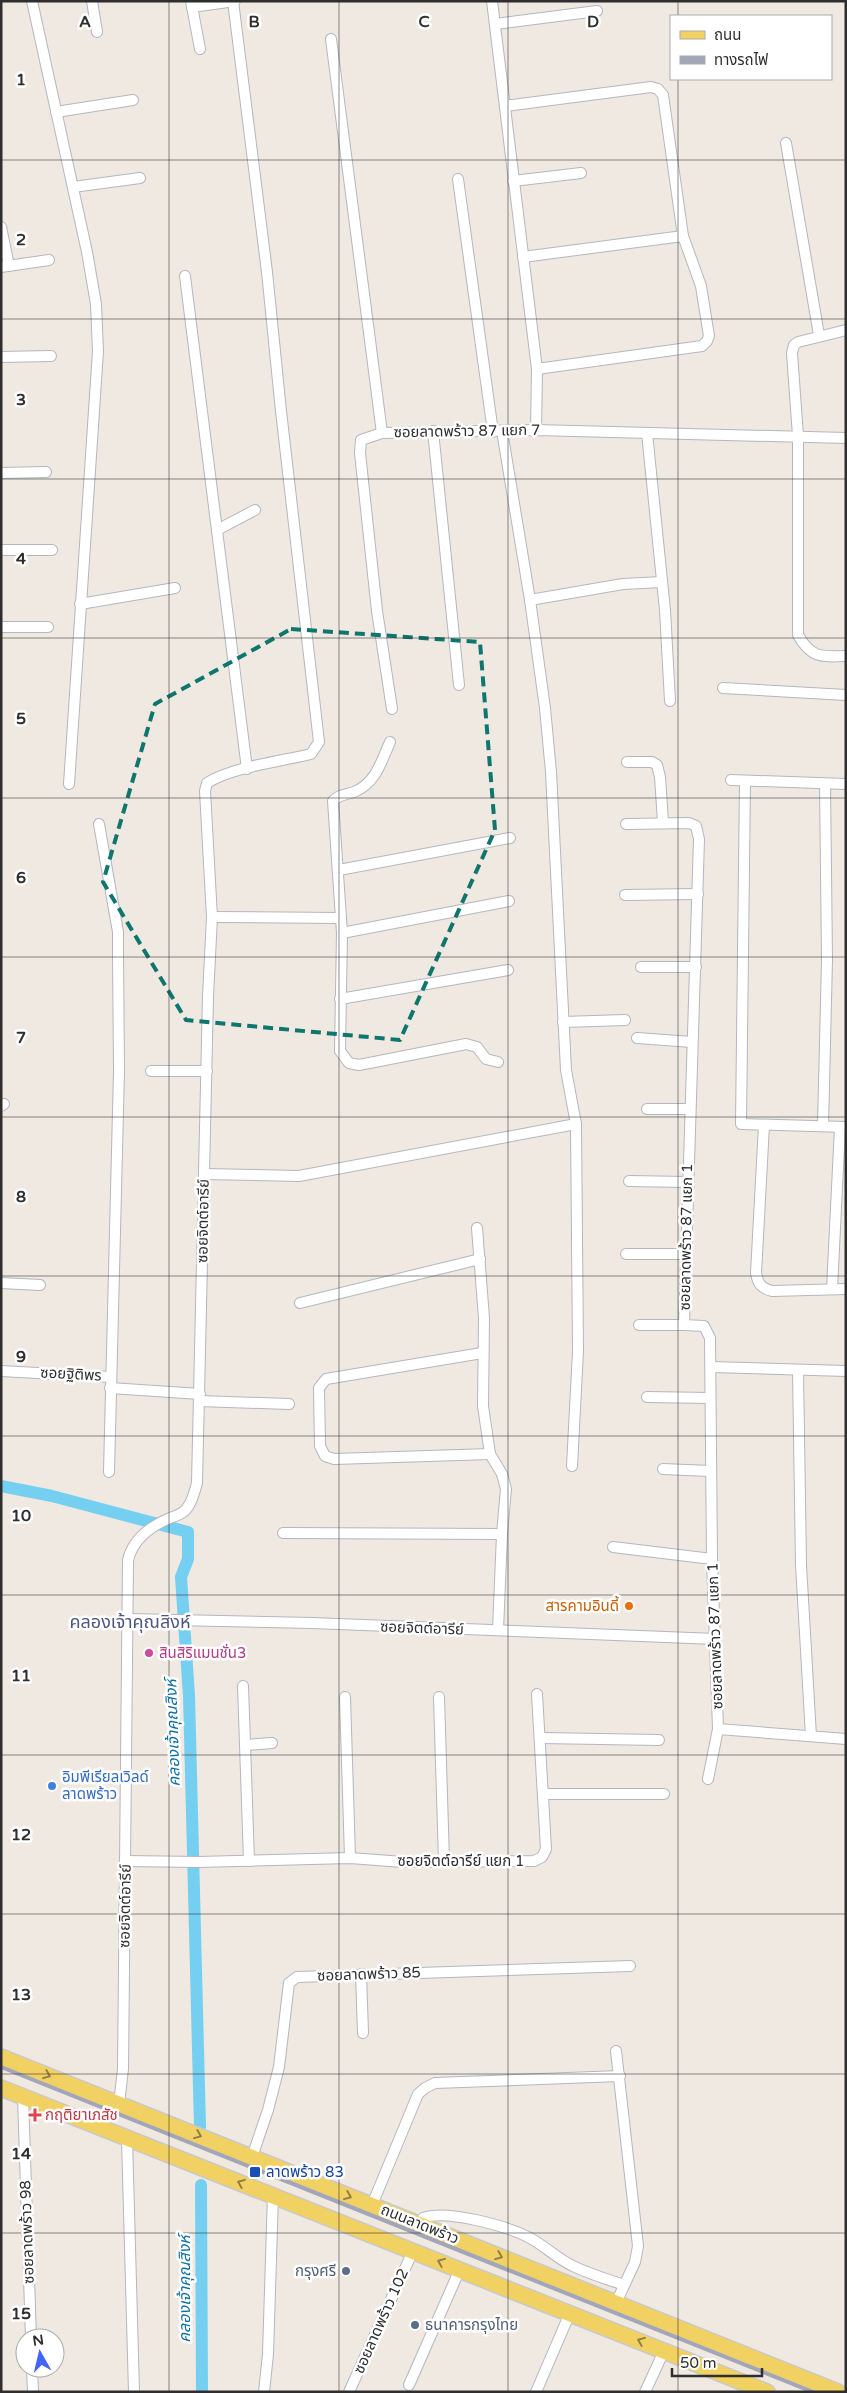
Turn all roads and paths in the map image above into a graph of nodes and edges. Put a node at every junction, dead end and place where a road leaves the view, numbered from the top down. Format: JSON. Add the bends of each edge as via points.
{"nodes":[{"id":1,"x":32,"y":1,"type":"edge"},
{"id":2,"x":92,"y":1,"type":"edge"},
{"id":3,"x":234,"y":1,"type":"edge"},
{"id":4,"x":492,"y":1,"type":"edge"},
{"id":5,"x":192,"y":4,"type":"edge"},
{"id":6,"x":598,"y":11,"type":"dead end"},
{"id":7,"x":495,"y":24,"type":"junction"},
{"id":8,"x":97,"y":32,"type":"dead end"},
{"id":9,"x":332,"y":39,"type":"dead end"},
{"id":10,"x":200,"y":49,"type":"dead end"},
{"id":11,"x":133,"y":100,"type":"dead end"},
{"id":12,"x":505,"y":106,"type":"junction"},
{"id":13,"x":56,"y":112,"type":"junction"},
{"id":14,"x":786,"y":143,"type":"dead end"},
{"id":15,"x":581,"y":173,"type":"dead end"},
{"id":16,"x":140,"y":178,"type":"dead end"},
{"id":17,"x":458,"y":179,"type":"dead end"},
{"id":18,"x":513,"y":181,"type":"junction"},
{"id":19,"x":73,"y":187,"type":"junction"},
{"id":20,"x":1,"y":227,"type":"edge"},
{"id":21,"x":683,"y":236,"type":"junction"},
{"id":22,"x":523,"y":257,"type":"junction"},
{"id":23,"x":49,"y":260,"type":"dead end"},
{"id":24,"x":5,"y":267,"type":"edge"},
{"id":25,"x":185,"y":276,"type":"dead end"},
{"id":26,"x":846,"y":330,"type":"edge"},
{"id":27,"x":820,"y":335,"type":"junction"},
{"id":28,"x":51,"y":356,"type":"dead end"},
{"id":29,"x":1,"y":357,"type":"edge"},
{"id":30,"x":537,"y":369,"type":"junction"},
{"id":31,"x":536,"y":430,"type":"junction"},
{"id":32,"x":434,"y":431,"type":"junction"},
{"id":33,"x":382,"y":432,"type":"junction"},
{"id":34,"x":498,"y":432,"type":"junction"},
{"id":35,"x":647,"y":433,"type":"junction"},
{"id":36,"x":798,"y":436,"type":"junction"},
{"id":37,"x":846,"y":438,"type":"edge"},
{"id":38,"x":1,"y":472,"type":"edge"},
{"id":39,"x":46,"y":472,"type":"dead end"},
{"id":40,"x":255,"y":510,"type":"dead end"},
{"id":41,"x":217,"y":530,"type":"junction"},
{"id":42,"x":1,"y":550,"type":"edge"},
{"id":43,"x":52,"y":550,"type":"dead end"},
{"id":44,"x":662,"y":582,"type":"junction"},
{"id":45,"x":175,"y":588,"type":"dead end"},
{"id":46,"x":530,"y":600,"type":"junction"},
{"id":47,"x":80,"y":604,"type":"junction"},
{"id":48,"x":1,"y":627,"type":"edge"},
{"id":49,"x":48,"y":627,"type":"dead end"},
{"id":50,"x":846,"y":656,"type":"edge"},
{"id":51,"x":459,"y":685,"type":"dead end"},
{"id":52,"x":723,"y":688,"type":"dead end"},
{"id":53,"x":846,"y":695,"type":"edge"},
{"id":54,"x":670,"y":701,"type":"dead end"},
{"id":55,"x":392,"y":709,"type":"dead end"},
{"id":56,"x":390,"y":742,"type":"dead end"},
{"id":57,"x":627,"y":762,"type":"dead end"},
{"id":58,"x":247,"y":769,"type":"junction"},
{"id":59,"x":731,"y":780,"type":"dead end"},
{"id":60,"x":745,"y":781,"type":"junction"},
{"id":61,"x":69,"y":784,"type":"dead end"},
{"id":62,"x":826,"y":784,"type":"junction"},
{"id":63,"x":846,"y":784,"type":"edge"},
{"id":64,"x":663,"y":822,"type":"junction"},
{"id":65,"x":99,"y":824,"type":"dead end"},
{"id":66,"x":626,"y":824,"type":"dead end"},
{"id":67,"x":510,"y":838,"type":"dead end"},
{"id":68,"x":339,"y":870,"type":"junction"},
{"id":69,"x":698,"y":894,"type":"junction"},
{"id":70,"x":625,"y":895,"type":"dead end"},
{"id":71,"x":509,"y":901,"type":"dead end"},
{"id":72,"x":212,"y":916,"type":"junction"},
{"id":73,"x":340,"y":918,"type":"junction"},
{"id":74,"x":342,"y":933,"type":"junction"},
{"id":75,"x":641,"y":967,"type":"dead end"},
{"id":76,"x":696,"y":967,"type":"junction"},
{"id":77,"x":508,"y":970,"type":"dead end"},
{"id":78,"x":340,"y":999,"type":"junction"},
{"id":79,"x":625,"y":1020,"type":"dead end"},
{"id":80,"x":563,"y":1022,"type":"junction"},
{"id":81,"x":637,"y":1038,"type":"dead end"},
{"id":82,"x":692,"y":1042,"type":"junction"},
{"id":83,"x":498,"y":1062,"type":"dead end"},
{"id":84,"x":151,"y":1071,"type":"dead end"},
{"id":85,"x":207,"y":1071,"type":"junction"},
{"id":86,"x":647,"y":1109,"type":"dead end"},
{"id":87,"x":689,"y":1109,"type":"junction"},
{"id":88,"x":576,"y":1124,"type":"junction"},
{"id":89,"x":764,"y":1125,"type":"junction"},
{"id":90,"x":823,"y":1126,"type":"junction"},
{"id":91,"x":843,"y":1126,"type":"edge"},
{"id":92,"x":204,"y":1174,"type":"junction"},
{"id":93,"x":629,"y":1181,"type":"dead end"},
{"id":94,"x":687,"y":1182,"type":"junction"},
{"id":95,"x":477,"y":1228,"type":"dead end"},
{"id":96,"x":626,"y":1254,"type":"dead end"},
{"id":97,"x":686,"y":1254,"type":"junction"},
{"id":98,"x":480,"y":1259,"type":"junction"},
{"id":99,"x":1,"y":1283,"type":"edge"},
{"id":100,"x":40,"y":1285,"type":"dead end"},
{"id":101,"x":832,"y":1290,"type":"junction"},
{"id":102,"x":846,"y":1290,"type":"edge"},
{"id":103,"x":300,"y":1303,"type":"dead end"},
{"id":104,"x":639,"y":1325,"type":"dead end"},
{"id":105,"x":684,"y":1326,"type":"junction"},
{"id":106,"x":482,"y":1353,"type":"junction"},
{"id":107,"x":711,"y":1367,"type":"junction"},
{"id":108,"x":1,"y":1370,"type":"edge"},
{"id":109,"x":798,"y":1370,"type":"junction"},
{"id":110,"x":846,"y":1371,"type":"edge"},
{"id":111,"x":110,"y":1377,"type":"junction"},
{"id":112,"x":110,"y":1388,"type":"junction"},
{"id":113,"x":647,"y":1397,"type":"dead end"},
{"id":114,"x":200,"y":1398,"type":"junction"},
{"id":115,"x":710,"y":1398,"type":"junction"},
{"id":116,"x":289,"y":1404,"type":"dead end"},
{"id":117,"x":490,"y":1454,"type":"junction"},
{"id":118,"x":572,"y":1466,"type":"dead end"},
{"id":119,"x":663,"y":1469,"type":"dead end"},
{"id":120,"x":710,"y":1471,"type":"junction"},
{"id":121,"x":109,"y":1472,"type":"dead end"},
{"id":122,"x":283,"y":1533,"type":"dead end"},
{"id":123,"x":502,"y":1534,"type":"junction"},
{"id":124,"x":613,"y":1547,"type":"dead end"},
{"id":125,"x":712,"y":1560,"type":"junction"},
{"id":126,"x":128,"y":1619,"type":"junction"},
{"id":127,"x":498,"y":1630,"type":"junction"},
{"id":128,"x":716,"y":1639,"type":"junction"},
{"id":129,"x":243,"y":1686,"type":"dead end"},
{"id":130,"x":537,"y":1694,"type":"dead end"},
{"id":131,"x":345,"y":1697,"type":"dead end"},
{"id":132,"x":439,"y":1697,"type":"dead end"},
{"id":133,"x":718,"y":1729,"type":"junction"},
{"id":134,"x":811,"y":1736,"type":"junction"},
{"id":135,"x":541,"y":1738,"type":"junction"},
{"id":136,"x":846,"y":1739,"type":"edge"},
{"id":137,"x":659,"y":1740,"type":"dead end"},
{"id":138,"x":272,"y":1743,"type":"dead end"},
{"id":139,"x":246,"y":1745,"type":"junction"},
{"id":140,"x":708,"y":1779,"type":"dead end"},
{"id":141,"x":543,"y":1794,"type":"junction"},
{"id":142,"x":664,"y":1794,"type":"dead end"},
{"id":143,"x":350,"y":1858,"type":"junction"},
{"id":144,"x":126,"y":1861,"type":"junction"},
{"id":145,"x":249,"y":1861,"type":"junction"},
{"id":146,"x":444,"y":1861,"type":"junction"},
{"id":147,"x":630,"y":1966,"type":"dead end"},
{"id":148,"x":361,"y":1974,"type":"junction"},
{"id":149,"x":363,"y":2033,"type":"dead end"},
{"id":150,"x":616,"y":2050,"type":"dead end"},
{"id":151,"x":1,"y":2057,"type":"edge"},
{"id":152,"x":620,"y":2076,"type":"junction"},
{"id":153,"x":1,"y":2088,"type":"edge"},
{"id":154,"x":23,"y":2097,"type":"junction"},
{"id":155,"x":119,"y":2104,"type":"junction"},
{"id":156,"x":127,"y":2138,"type":"junction"},
{"id":157,"x":252,"y":2157,"type":"junction"},
{"id":158,"x":273,"y":2195,"type":"junction"},
{"id":159,"x":372,"y":2205,"type":"junction"},
{"id":160,"x":420,"y":2224,"type":"junction"},
{"id":161,"x":412,"y":2251,"type":"junction"},
{"id":162,"x":460,"y":2270,"type":"junction"},
{"id":163,"x":624,"y":2285,"type":"junction"},
{"id":164,"x":616,"y":2303,"type":"junction"},
{"id":165,"x":570,"y":2313,"type":"junction"},
{"id":166,"x":31,"y":2328,"type":"edge"},
{"id":167,"x":664,"y":2350,"type":"junction"},
{"id":168,"x":32,"y":2378,"type":"edge"},
{"id":169,"x":409,"y":2385,"type":"dead end"},
{"id":170,"x":33,"y":2392,"type":"edge"},
{"id":171,"x":134,"y":2392,"type":"edge"},
{"id":172,"x":264,"y":2392,"type":"edge"},
{"id":173,"x":350,"y":2392,"type":"edge"},
{"id":174,"x":536,"y":2392,"type":"edge"},
{"id":175,"x":645,"y":2392,"type":"edge"},
{"id":176,"x":767,"y":2392,"type":"edge"},
{"id":177,"x":838,"y":2392,"type":"edge"}],
"edges":[{"from":1,"to":13,"type":"street"},
{"from":2,"to":8,"type":"street"},
{"from":3,"to":5,"type":"street"},
{"from":3,"to":58,"type":"street","via":[[319,742],[311,754]]},
{"from":4,"to":7,"type":"street"},
{"from":5,"to":10,"type":"street"},
{"from":6,"to":7,"type":"street"},
{"from":7,"to":12,"type":"street"},
{"from":9,"to":33,"type":"street"},
{"from":11,"to":13,"type":"street"},
{"from":12,"to":18,"type":"street"},
{"from":12,"to":21,"type":"street","via":[[651,87],[658,89],[663,95]]},
{"from":13,"to":19,"type":"street"},
{"from":14,"to":27,"type":"street"},
{"from":15,"to":18,"type":"street"},
{"from":16,"to":19,"type":"street"},
{"from":17,"to":34,"type":"street"},
{"from":18,"to":22,"type":"street"},
{"from":19,"to":47,"type":"street","via":[[98,325]]},
{"from":20,"to":24,"type":"street"},
{"from":21,"to":22,"type":"street"},
{"from":21,"to":30,"type":"street","via":[[701,286],[709,336],[702,346]]},
{"from":22,"to":30,"type":"street"},
{"from":23,"to":24,"type":"street"},
{"from":25,"to":41,"type":"street"},
{"from":26,"to":27,"type":"street"},
{"from":27,"to":36,"type":"street","via":[[798,342],[792,353]]},
{"from":28,"to":29,"type":"street"},
{"from":30,"to":31,"type":"street"},
{"from":31,"to":34,"type":"street","name":"ซอยลาดพร้าว 87 แยก 7"},
{"from":31,"to":35,"type":"street","name":"ซอยลาดพร้าว 87 แยก 7"},
{"from":32,"to":33,"type":"street","name":"ซอยลาดพร้าว 87 แยก 7"},
{"from":32,"to":34,"type":"street","name":"ซอยลาดพร้าว 87 แยก 7"},
{"from":32,"to":51,"type":"street"},
{"from":33,"to":55,"type":"street","name":"ซอยลาดพร้าว 87 แยก 7","via":[[361,440],[360,444],[377,611]]},
{"from":34,"to":46,"type":"street"},
{"from":35,"to":36,"type":"street","name":"ซอยลาดพร้าว 87 แยก 7"},
{"from":35,"to":44,"type":"street"},
{"from":36,"to":37,"type":"street","name":"ซอยลาดพร้าว 87 แยก 7"},
{"from":36,"to":50,"type":"street","via":[[798,635],[811,653]]},
{"from":38,"to":39,"type":"street"},
{"from":40,"to":41,"type":"street"},
{"from":41,"to":58,"type":"street"},
{"from":42,"to":43,"type":"street"},
{"from":44,"to":46,"type":"street","via":[[623,584]]},
{"from":44,"to":54,"type":"street"},
{"from":45,"to":47,"type":"street"},
{"from":46,"to":80,"type":"street","via":[[551,772]]},
{"from":47,"to":61,"type":"street"},
{"from":48,"to":49,"type":"street"},
{"from":52,"to":53,"type":"street"},
{"from":56,"to":68,"type":"street","via":[[375,777],[362,788],[338,795],[333,801]]},
{"from":57,"to":64,"type":"street","via":[[657,765]]},
{"from":58,"to":72,"type":"street","name":"ซอยจิตต์อารีย์","via":[[213,779],[207,783],[205,791]]},
{"from":59,"to":60,"type":"street"},
{"from":60,"to":62,"type":"street"},
{"from":60,"to":89,"type":"street","via":[[741,1124]]},
{"from":62,"to":63,"type":"street"},
{"from":62,"to":90,"type":"street"},
{"from":64,"to":66,"type":"street","name":"ซอยลาดพร้าว 87 แยก 1"},
{"from":64,"to":69,"type":"street","name":"ซอยลาดพร้าว 87 แยก 1","via":[[689,823],[698,830]]},
{"from":65,"to":111,"type":"street","via":[[118,932],[119,1071]]},
{"from":67,"to":68,"type":"street"},
{"from":68,"to":73,"type":"street"},
{"from":69,"to":70,"type":"street"},
{"from":69,"to":76,"type":"street","name":"ซอยลาดพร้าว 87 แยก 1"},
{"from":71,"to":74,"type":"street"},
{"from":72,"to":73,"type":"street"},
{"from":72,"to":85,"type":"street","name":"ซอยจิตต์อารีย์"},
{"from":73,"to":74,"type":"street"},
{"from":74,"to":78,"type":"street"},
{"from":75,"to":76,"type":"street"},
{"from":76,"to":82,"type":"street","name":"ซอยลาดพร้าว 87 แยก 1"},
{"from":77,"to":78,"type":"street"},
{"from":78,"to":83,"type":"street","via":[[340,1050],[349,1063],[359,1065],[466,1044],[477,1047],[486,1059]]},
{"from":79,"to":80,"type":"street"},
{"from":80,"to":88,"type":"street","via":[[566,1070]]},
{"from":81,"to":82,"type":"street"},
{"from":82,"to":87,"type":"street","name":"ซอยลาดพร้าว 87 แยก 1"},
{"from":84,"to":85,"type":"street"},
{"from":85,"to":92,"type":"street","name":"ซอยจิตต์อารีย์"},
{"from":86,"to":87,"type":"street"},
{"from":87,"to":94,"type":"street","name":"ซอยลาดพร้าว 87 แยก 1"},
{"from":88,"to":92,"type":"street","via":[[299,1176]]},
{"from":88,"to":118,"type":"street","via":[[578,1351]]},
{"from":89,"to":90,"type":"street"},
{"from":89,"to":101,"type":"street","via":[[758,1283],[763,1289],[772,1291]]},
{"from":90,"to":91,"type":"street"},
{"from":91,"to":101,"type":"street"},
{"from":92,"to":114,"type":"street","name":"ซอยจิตต์อารีย์"},
{"from":93,"to":94,"type":"street"},
{"from":94,"to":97,"type":"street","name":"ซอยลาดพร้าว 87 แยก 1"},
{"from":95,"to":98,"type":"street"},
{"from":96,"to":97,"type":"street"},
{"from":97,"to":105,"type":"street","name":"ซอยลาดพร้าว 87 แยก 1"},
{"from":98,"to":103,"type":"street"},
{"from":98,"to":106,"type":"street","via":[[484,1318]]},
{"from":99,"to":100,"type":"street"},
{"from":101,"to":102,"type":"street"},
{"from":104,"to":105,"type":"street"},
{"from":105,"to":107,"type":"street","name":"ซอยลาดพร้าว 87 แยก 1","via":[[704,1326],[708,1330]]},
{"from":106,"to":117,"type":"street","via":[[483,1406]]},
{"from":106,"to":117,"type":"street","via":[[326,1379],[320,1388],[320,1446],[325,1456],[334,1459]]},
{"from":107,"to":109,"type":"street"},
{"from":107,"to":115,"type":"street","name":"ซอยลาดพร้าว 87 แยก 1"},
{"from":108,"to":111,"type":"street","name":"ซอยฐิติพร"},
{"from":109,"to":110,"type":"street"},
{"from":109,"to":134,"type":"street","via":[[800,1565]]},
{"from":111,"to":112,"type":"street"},
{"from":112,"to":114,"type":"street","name":"ซอยฐิติพร"},
{"from":112,"to":121,"type":"street"},
{"from":113,"to":115,"type":"street"},
{"from":114,"to":116,"type":"street","name":"ซอยฐิติพร"},
{"from":114,"to":126,"type":"street","name":"ซอยจิตต์อารีย์","via":[[197,1483],[183,1513],[154,1526],[138,1539],[130,1551]]},
{"from":115,"to":120,"type":"street","name":"ซอยลาดพร้าว 87 แยก 1"},
{"from":117,"to":123,"type":"street","via":[[502,1474],[506,1490]]},
{"from":119,"to":120,"type":"street"},
{"from":120,"to":125,"type":"street","name":"ซอยลาดพร้าว 87 แยก 1"},
{"from":122,"to":123,"type":"street"},
{"from":123,"to":127,"type":"street"},
{"from":124,"to":125,"type":"street"},
{"from":125,"to":128,"type":"street","name":"ซอยลาดพร้าว 87 แยก 1"},
{"from":126,"to":127,"type":"street","name":"ซอยจิตต์อารีย์"},
{"from":126,"to":144,"type":"street","name":"ซอยจิตต์อารีย์"},
{"from":127,"to":128,"type":"street","name":"ซอยจิตต์อารีย์"},
{"from":128,"to":133,"type":"street","name":"ซอยลาดพร้าว 87 แยก 1"},
{"from":129,"to":139,"type":"street"},
{"from":130,"to":135,"type":"street","name":"ซอยจิตต์อารีย์ แยก 1"},
{"from":131,"to":143,"type":"street"},
{"from":132,"to":146,"type":"street"},
{"from":133,"to":134,"type":"street","name":"ซอยลาดพร้าว 87 แยก 1"},
{"from":133,"to":140,"type":"street","name":"ซอยลาดพร้าว 87 แยก 1"},
{"from":134,"to":136,"type":"street","name":"ซอยลาดพร้าว 87 แยก 1"},
{"from":135,"to":137,"type":"street"},
{"from":135,"to":141,"type":"street","name":"ซอยจิตต์อารีย์ แยก 1"},
{"from":138,"to":139,"type":"street"},
{"from":139,"to":145,"type":"street"},
{"from":141,"to":142,"type":"street"},
{"from":141,"to":146,"type":"street","name":"ซอยจิตต์อารีย์ แยก 1","via":[[546,1849],[542,1857],[534,1861]]},
{"from":143,"to":145,"type":"street","name":"ซอยจิตต์อารีย์ แยก 1"},
{"from":143,"to":146,"type":"street","name":"ซอยจิตต์อารีย์ แยก 1"},
{"from":144,"to":145,"type":"street","name":"ซอยจิตต์อารีย์ แยก 1"},
{"from":144,"to":155,"type":"street","name":"ซอยจิตต์อารีย์","via":[[123,2069]]},
{"from":147,"to":148,"type":"street","name":"ซอยลาดพร้าว 85"},
{"from":148,"to":149,"type":"street"},
{"from":148,"to":157,"type":"street","name":"ซอยลาดพร้าว 85","via":[[297,1977],[289,1983],[279,2067]]},
{"from":150,"to":152,"type":"street"},
{"from":151,"to":155,"type":"main road","name":"ถนนลาดพร้าว","one_way":true},
{"from":152,"to":159,"type":"street","via":[[434,2083],[418,2094]]},
{"from":152,"to":163,"type":"street","via":[[638,2246],[635,2262]]},
{"from":153,"to":154,"type":"main road","name":"ถนนลาดพร้าว"},
{"from":154,"to":156,"type":"main road","name":"ถนนลาดพร้าว"},
{"from":154,"to":166,"type":"street","name":"ซอยลาดพร้าว 98"},
{"from":155,"to":157,"type":"main road","name":"ถนนลาดพร้าว","one_way":true},
{"from":158,"to":156,"type":"main road","name":"ถนนลาดพร้าว","one_way":true},
{"from":156,"to":171,"type":"street"},
{"from":157,"to":159,"type":"main road","name":"ถนนลาดพร้าว","one_way":true},
{"from":158,"to":161,"type":"main road","name":"ถนนลาดพร้าว"},
{"from":158,"to":172,"type":"street"},
{"from":159,"to":160,"type":"main road","name":"ถนนลาดพร้าว"},
{"from":160,"to":163,"type":"street","via":[[423,2218],[441,2214],[506,2229],[544,2246],[555,2257],[576,2268]]},
{"from":160,"to":164,"type":"main road","name":"ถนนลาดพร้าว","one_way":true},
{"from":162,"to":161,"type":"main road","name":"ถนนลาดพร้าว","one_way":true},
{"from":161,"to":173,"type":"street","name":"ซอยลาดพร้าว 102"},
{"from":162,"to":165,"type":"main road","name":"ถนนลาดพร้าว"},
{"from":162,"to":169,"type":"street"},
{"from":163,"to":164,"type":"street"},
{"from":164,"to":177,"type":"main road","name":"ถนนลาดพร้าว"},
{"from":167,"to":165,"type":"main road","name":"ถนนลาดพร้าว","one_way":true},
{"from":165,"to":174,"type":"street"},
{"from":167,"to":175,"type":"street"},
{"from":167,"to":176,"type":"main road","name":"ถนนลาดพร้าว"},
{"from":168,"to":170,"type":"street"}]}
